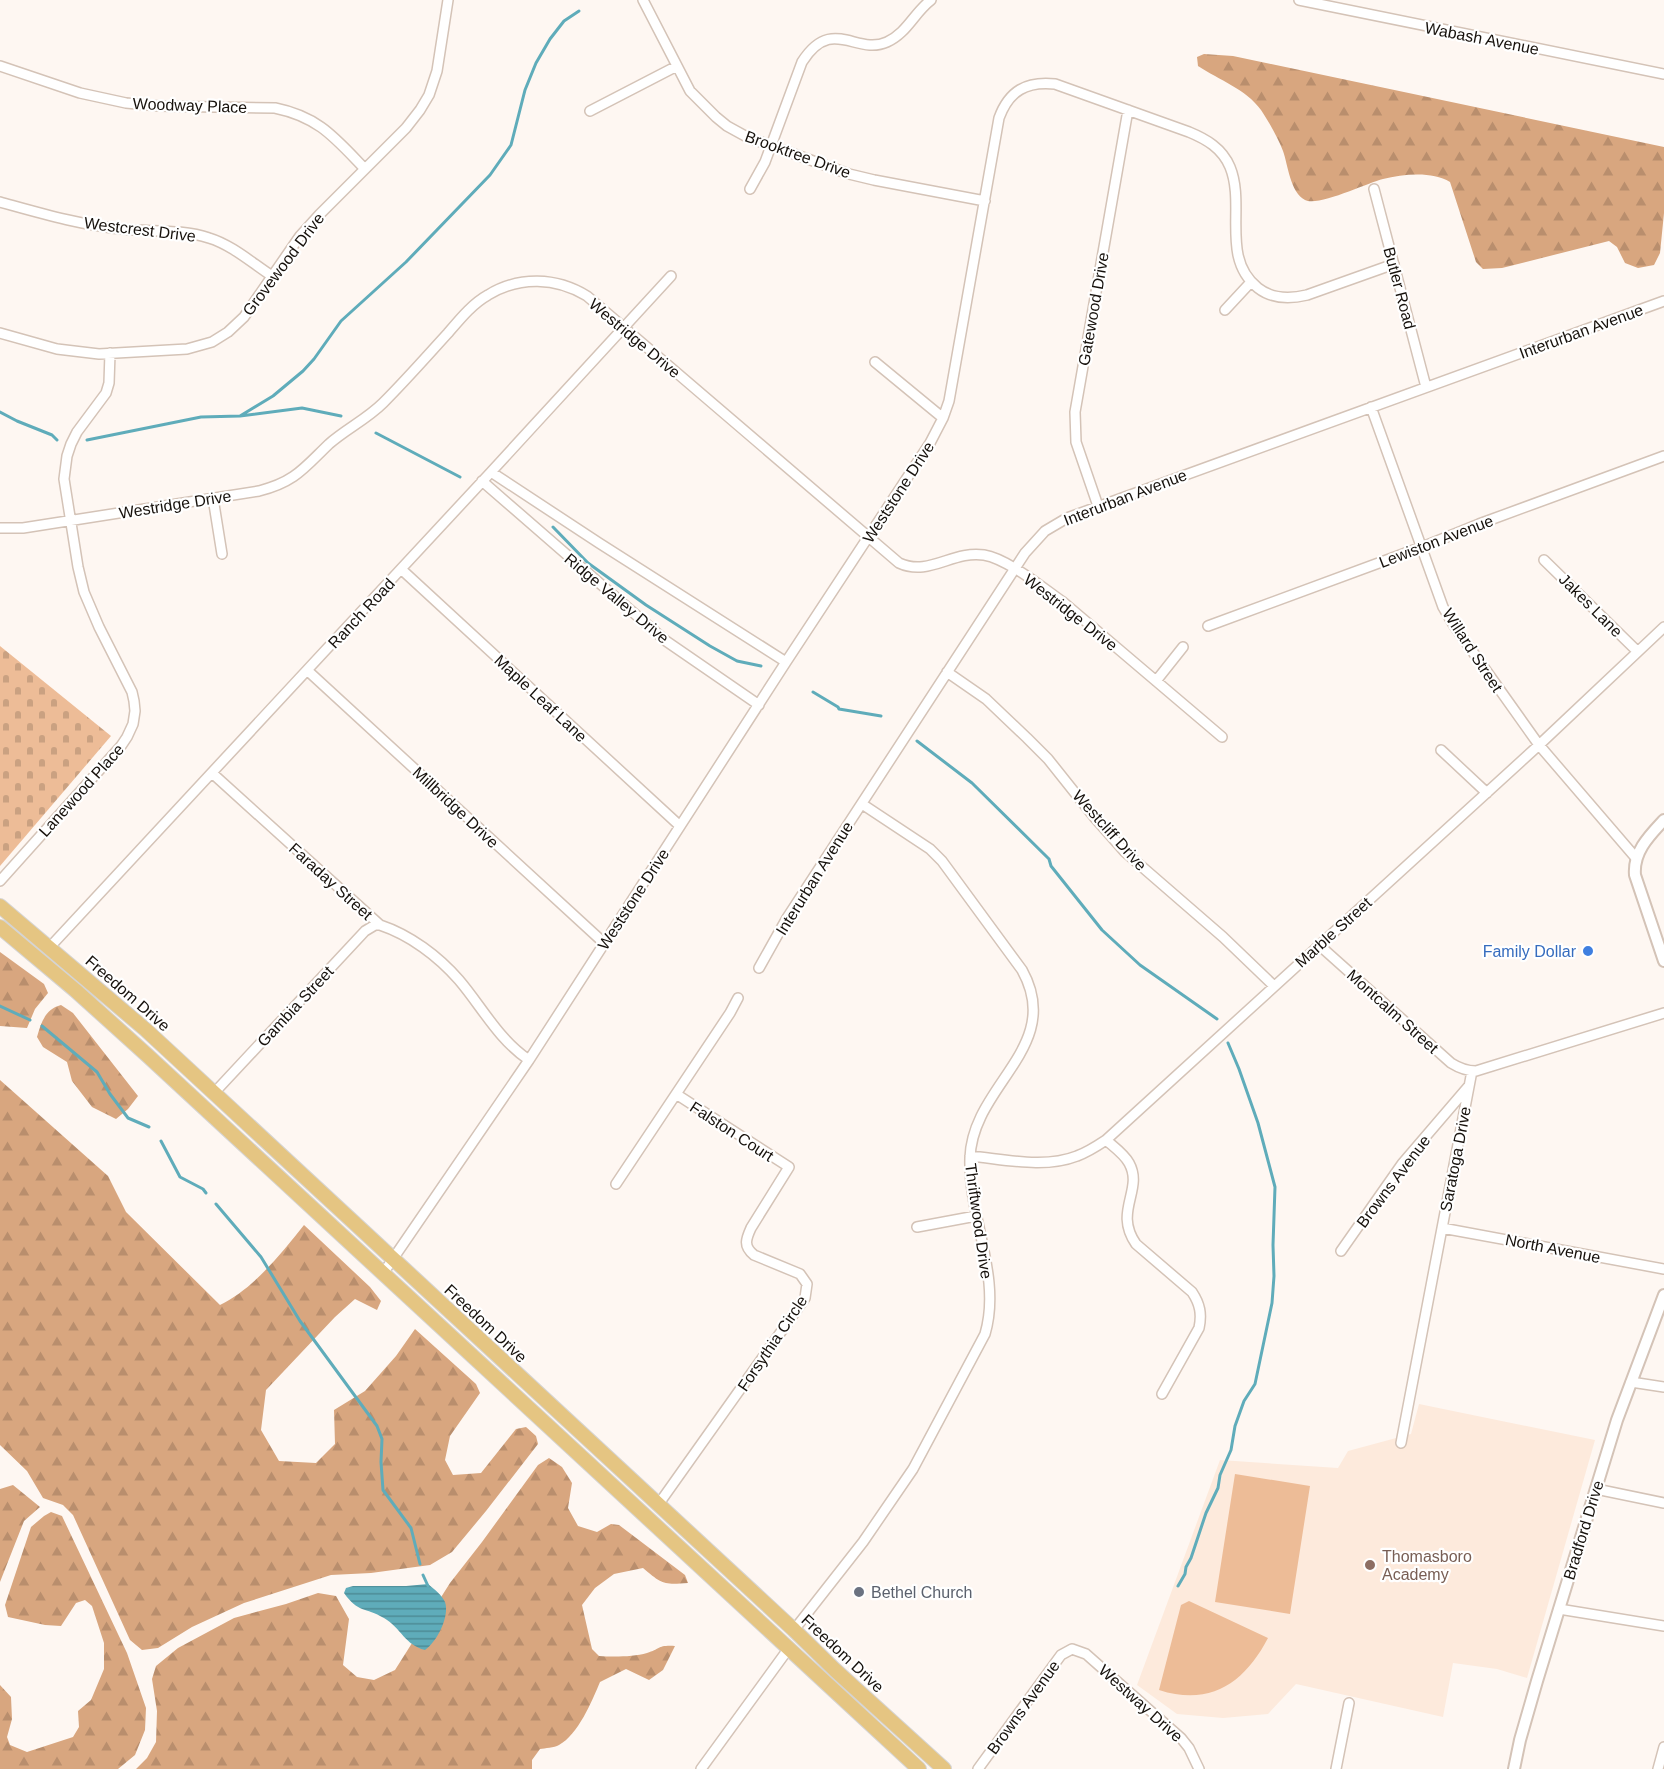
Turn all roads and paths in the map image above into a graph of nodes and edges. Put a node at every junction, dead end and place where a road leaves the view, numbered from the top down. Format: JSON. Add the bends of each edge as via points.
{"nodes":[{"id":1,"x":448,"y":0,"type":"edge"},
{"id":2,"x":643,"y":0,"type":"edge"},
{"id":3,"x":931,"y":0,"type":"edge"},
{"id":4,"x":1299,"y":0,"type":"edge"},
{"id":5,"x":0,"y":66,"type":"edge"},
{"id":6,"x":677,"y":66,"type":"junction"},
{"id":7,"x":1664,"y":74,"type":"edge"},
{"id":8,"x":1128,"y":110,"type":"junction"},
{"id":9,"x":590,"y":111,"type":"dead end"},
{"id":10,"x":771,"y":146,"type":"junction"},
{"id":11,"x":365,"y":169,"type":"junction"},
{"id":12,"x":750,"y":189,"type":"dead end"},
{"id":13,"x":1374,"y":189,"type":"dead end"},
{"id":14,"x":984,"y":201,"type":"junction"},
{"id":15,"x":0,"y":202,"type":"edge"},
{"id":16,"x":1394,"y":264,"type":"junction"},
{"id":17,"x":272,"y":276,"type":"junction"},
{"id":18,"x":670,"y":276,"type":"dead end"},
{"id":19,"x":1251,"y":282,"type":"junction"},
{"id":20,"x":1664,"y":301,"type":"edge"},
{"id":21,"x":1225,"y":310,"type":"dead end"},
{"id":22,"x":624,"y":327,"type":"junction"},
{"id":23,"x":0,"y":333,"type":"edge"},
{"id":24,"x":110,"y":353,"type":"junction"},
{"id":25,"x":875,"y":362,"type":"dead end"},
{"id":26,"x":1426,"y":387,"type":"junction"},
{"id":27,"x":1371,"y":407,"type":"junction"},
{"id":28,"x":943,"y":418,"type":"junction"},
{"id":29,"x":1664,"y":456,"type":"edge"},
{"id":30,"x":492,"y":472,"type":"junction"},
{"id":31,"x":482,"y":482,"type":"junction"},
{"id":32,"x":213,"y":498,"type":"junction"},
{"id":33,"x":1098,"y":506,"type":"junction"},
{"id":34,"x":71,"y":521,"type":"junction"},
{"id":35,"x":0,"y":528,"type":"edge"},
{"id":36,"x":868,"y":537,"type":"junction"},
{"id":37,"x":1422,"y":547,"type":"junction"},
{"id":38,"x":222,"y":554,"type":"dead end"},
{"id":39,"x":1544,"y":560,"type":"dead end"},
{"id":40,"x":401,"y":569,"type":"junction"},
{"id":41,"x":1015,"y":569,"type":"junction"},
{"id":42,"x":1208,"y":626,"type":"dead end"},
{"id":43,"x":1664,"y":627,"type":"edge"},
{"id":44,"x":1183,"y":647,"type":"dead end"},
{"id":45,"x":1637,"y":651,"type":"junction"},
{"id":46,"x":786,"y":662,"type":"junction"},
{"id":47,"x":308,"y":670,"type":"junction"},
{"id":48,"x":947,"y":672,"type":"junction"},
{"id":49,"x":1156,"y":681,"type":"junction"},
{"id":50,"x":759,"y":705,"type":"junction"},
{"id":51,"x":1221,"y":737,"type":"dead end"},
{"id":52,"x":1539,"y":745,"type":"junction"},
{"id":53,"x":1441,"y":750,"type":"dead end"},
{"id":54,"x":212,"y":772,"type":"junction"},
{"id":55,"x":1487,"y":792,"type":"junction"},
{"id":56,"x":862,"y":804,"type":"junction"},
{"id":57,"x":1664,"y":820,"type":"edge"},
{"id":58,"x":680,"y":826,"type":"junction"},
{"id":59,"x":1636,"y":858,"type":"junction"},
{"id":60,"x":0,"y":881,"type":"edge"},
{"id":61,"x":0,"y":906,"type":"edge"},
{"id":62,"x":380,"y":925,"type":"junction"},
{"id":63,"x":0,"y":927,"type":"edge"},
{"id":64,"x":1660,"y":936,"type":"edge"},
{"id":65,"x":604,"y":943,"type":"junction"},
{"id":66,"x":1318,"y":945,"type":"junction"},
{"id":67,"x":49,"y":948,"type":"junction"},
{"id":68,"x":1664,"y":961,"type":"edge"},
{"id":69,"x":759,"y":968,"type":"dead end"},
{"id":70,"x":1274,"y":986,"type":"junction"},
{"id":71,"x":738,"y":998,"type":"dead end"},
{"id":72,"x":1664,"y":1013,"type":"edge"},
{"id":73,"x":529,"y":1060,"type":"junction"},
{"id":74,"x":1472,"y":1071,"type":"junction"},
{"id":75,"x":1469,"y":1085,"type":"junction"},
{"id":76,"x":214,"y":1093,"type":"junction"},
{"id":77,"x":676,"y":1094,"type":"junction"},
{"id":78,"x":1106,"y":1140,"type":"junction"},
{"id":79,"x":970,"y":1156,"type":"junction"},
{"id":80,"x":789,"y":1167,"type":"joint"},
{"id":81,"x":616,"y":1184,"type":"dead end"},
{"id":82,"x":976,"y":1216,"type":"junction"},
{"id":83,"x":917,"y":1227,"type":"dead end"},
{"id":84,"x":1442,"y":1228,"type":"junction"},
{"id":85,"x":1341,"y":1251,"type":"dead end"},
{"id":86,"x":393,"y":1259,"type":"junction"},
{"id":87,"x":1664,"y":1269,"type":"edge"},
{"id":88,"x":384,"y":1272,"type":"junction"},
{"id":89,"x":1664,"y":1295,"type":"edge"},
{"id":90,"x":1631,"y":1382,"type":"junction"},
{"id":91,"x":1664,"y":1387,"type":"edge"},
{"id":92,"x":1162,"y":1394,"type":"dead end"},
{"id":93,"x":1401,"y":1443,"type":"dead end"},
{"id":94,"x":1596,"y":1489,"type":"junction"},
{"id":95,"x":1664,"y":1503,"type":"edge"},
{"id":96,"x":658,"y":1506,"type":"junction"},
{"id":97,"x":660,"y":1529,"type":"junction"},
{"id":98,"x":1559,"y":1609,"type":"junction"},
{"id":99,"x":1664,"y":1626,"type":"edge"},
{"id":100,"x":794,"y":1630,"type":"junction"},
{"id":101,"x":789,"y":1648,"type":"junction"},
{"id":102,"x":1072,"y":1649,"type":"joint"},
{"id":103,"x":1349,"y":1703,"type":"dead end"},
{"id":104,"x":908,"y":1736,"type":"junction"},
{"id":105,"x":1664,"y":1747,"type":"edge"},
{"id":106,"x":700,"y":1769,"type":"edge"},
{"id":107,"x":919,"y":1769,"type":"edge"},
{"id":108,"x":944,"y":1769,"type":"edge"},
{"id":109,"x":978,"y":1769,"type":"edge"},
{"id":110,"x":1199,"y":1769,"type":"edge"},
{"id":111,"x":1336,"y":1769,"type":"edge"},
{"id":112,"x":1514,"y":1769,"type":"edge"},
{"id":113,"x":1659,"y":1769,"type":"edge"}],
"edges":[{"from":1,"to":11,"type":"street","name":"Grovewood Drive","via":[[437,71],[429,95],[410,123]]},
{"from":2,"to":6,"type":"street","name":"Brooktree Drive"},
{"from":3,"to":10,"type":"street","via":[[902,33],[883,44],[837,38],[811,50],[802,62]]},
{"from":4,"to":7,"type":"street","name":"Wabash Avenue"},
{"from":5,"to":11,"type":"street","name":"Woodway Place","via":[[80,93],[126,103],[293,112],[321,126]]},
{"from":6,"to":9,"type":"street"},
{"from":6,"to":10,"type":"street","name":"Brooktree Drive","via":[[690,91],[716,117]]},
{"from":8,"to":14,"type":"street","name":"Weststone Drive","via":[[1055,84],[1038,83],[1015,92],[999,118]]},
{"from":8,"to":19,"type":"street","name":"Weststone Drive","via":[[1204,139],[1227,161],[1234,179],[1236,250]]},
{"from":8,"to":33,"type":"street","name":"Gatewood Drive","via":[[1075,412],[1076,442]]},
{"from":10,"to":12,"type":"street"},
{"from":10,"to":14,"type":"street","name":"Brooktree Drive","via":[[857,176]]},
{"from":11,"to":17,"type":"street","name":"Grovewood Drive","via":[[300,236]]},
{"from":13,"to":16,"type":"street","name":"Butler Road"},
{"from":14,"to":28,"type":"street","name":"Weststone Drive","via":[[952,389]]},
{"from":15,"to":17,"type":"street","name":"Westcrest Drive","via":[[89,224],[210,238]]},
{"from":16,"to":19,"type":"street","via":[[1295,298],[1272,295]]},
{"from":16,"to":26,"type":"street","name":"Butler Road"},
{"from":17,"to":24,"type":"street","name":"Grovewood Drive","via":[[244,317],[212,342],[187,349]]},
{"from":18,"to":22,"type":"street","name":"Ranch Road"},
{"from":19,"to":21,"type":"street"},
{"from":20,"to":26,"type":"street","name":"Interurban Avenue"},
{"from":22,"to":30,"type":"street","name":"Ranch Road"},
{"from":22,"to":32,"type":"street","name":"Westridge Drive","via":[[587,296],[566,286],[538,281],[504,287],[477,303],[382,404],[292,478],[269,488]]},
{"from":22,"to":36,"type":"street","name":"Westridge Drive"},
{"from":23,"to":24,"type":"street","name":"Grovewood Drive","via":[[57,349]]},
{"from":24,"to":34,"type":"street","name":"Lanewood Place","via":[[106,393],[77,432],[67,456],[64,479]]},
{"from":25,"to":28,"type":"street"},
{"from":26,"to":27,"type":"street","name":"Interurban Avenue"},
{"from":27,"to":33,"type":"street","name":"Interurban Avenue"},
{"from":27,"to":37,"type":"street","name":"Willard Street"},
{"from":28,"to":36,"type":"street","name":"Weststone Drive"},
{"from":29,"to":37,"type":"street","name":"Lewiston Avenue"},
{"from":30,"to":31,"type":"street","name":"Ranch Road"},
{"from":30,"to":46,"type":"street","name":"Ridge Valley Drive"},
{"from":31,"to":40,"type":"street","name":"Ranch Road"},
{"from":31,"to":50,"type":"street","name":"Ridge Valley Drive","via":[[666,640]]},
{"from":32,"to":34,"type":"street","name":"Westridge Drive"},
{"from":32,"to":38,"type":"street"},
{"from":33,"to":41,"type":"street","name":"Interurban Avenue","via":[[1045,531]]},
{"from":34,"to":35,"type":"street","name":"Westridge Drive"},
{"from":34,"to":60,"type":"street","name":"Lanewood Place","via":[[84,592],[132,692],[133,724],[121,746]]},
{"from":36,"to":41,"type":"street","name":"Westridge Drive","via":[[899,563],[914,568],[984,555]]},
{"from":36,"to":46,"type":"street","name":"Weststone Drive"},
{"from":37,"to":42,"type":"street","name":"Lewiston Avenue"},
{"from":37,"to":52,"type":"street","name":"Willard Street","via":[[1453,624]]},
{"from":39,"to":45,"type":"street","name":"Jakes Lane"},
{"from":40,"to":47,"type":"street","name":"Ranch Road"},
{"from":40,"to":58,"type":"street","name":"Maple Leaf Lane"},
{"from":41,"to":48,"type":"street","name":"Interurban Avenue"},
{"from":41,"to":49,"type":"street","name":"Westridge Drive","via":[[1063,602]]},
{"from":43,"to":45,"type":"street","name":"Marble Street"},
{"from":44,"to":49,"type":"street"},
{"from":45,"to":52,"type":"street","name":"Marble Street"},
{"from":46,"to":50,"type":"street","name":"Weststone Drive"},
{"from":47,"to":54,"type":"street","name":"Ranch Road"},
{"from":47,"to":65,"type":"street","name":"Millbridge Drive"},
{"from":48,"to":56,"type":"street","name":"Interurban Avenue"},
{"from":48,"to":70,"type":"street","name":"Westcliff Drive","via":[[986,699],[1027,738],[1125,852]]},
{"from":49,"to":51,"type":"street","name":"Westridge Drive"},
{"from":50,"to":58,"type":"street","name":"Weststone Drive"},
{"from":52,"to":55,"type":"street","name":"Marble Street"},
{"from":52,"to":59,"type":"street","name":"Willard Street"},
{"from":53,"to":55,"type":"street"},
{"from":54,"to":62,"type":"street","name":"Faraday Street"},
{"from":54,"to":67,"type":"street","name":"Ranch Road"},
{"from":55,"to":66,"type":"street","name":"Marble Street"},
{"from":56,"to":69,"type":"street","name":"Interurban Avenue"},
{"from":56,"to":79,"type":"street","name":"Thriftwood Drive","via":[[942,861],[1028,980],[1034,1001],[1032,1026],[1021,1053],[979,1120]]},
{"from":57,"to":59,"type":"street"},
{"from":58,"to":65,"type":"street","name":"Weststone Drive"},
{"from":59,"to":64,"type":"street","via":[[1635,875]]},
{"from":61,"to":67,"type":"main road","name":"Freedom Drive"},
{"from":62,"to":73,"type":"street","name":"Faraday Street","via":[[410,938],[458,978],[506,1041]]},
{"from":62,"to":76,"type":"street","name":"Gambia Street","via":[[365,931]]},
{"from":63,"to":88,"type":"main road","name":"Freedom Drive","via":[[75,990]]},
{"from":64,"to":68,"type":"street"},
{"from":65,"to":73,"type":"street","name":"Weststone Drive"},
{"from":66,"to":70,"type":"street","name":"Marble Street"},
{"from":66,"to":74,"type":"street","name":"Montcalm Street","via":[[1451,1063]]},
{"from":67,"to":76,"type":"main road","name":"Freedom Drive"},
{"from":70,"to":78,"type":"street","name":"Marble Street"},
{"from":71,"to":77,"type":"street"},
{"from":72,"to":74,"type":"street"},
{"from":73,"to":86,"type":"street","name":"Weststone Drive"},
{"from":74,"to":75,"type":"street","name":"Saratoga Drive"},
{"from":75,"to":84,"type":"street","name":"Saratoga Drive"},
{"from":75,"to":85,"type":"street","name":"Browns Avenue","via":[[1402,1164]]},
{"from":76,"to":86,"type":"main road","name":"Freedom Drive"},
{"from":77,"to":80,"type":"street","name":"Falston Court"},
{"from":77,"to":81,"type":"street"},
{"from":78,"to":79,"type":"street","name":"Marble Street","via":[[1061,1161]]},
{"from":78,"to":92,"type":"street","via":[[1126,1158],[1133,1174],[1126,1216],[1130,1235],[1192,1292],[1201,1309],[1199,1328]]},
{"from":79,"to":82,"type":"street","name":"Thriftwood Drive"},
{"from":80,"to":96,"type":"street","name":"Forsythia Circle","via":[[751,1228],[746,1245],[754,1255],[800,1274],[807,1284],[805,1298]]},
{"from":82,"to":83,"type":"street"},
{"from":82,"to":100,"type":"street","name":"Thriftwood Drive","via":[[991,1305],[985,1334],[913,1469],[863,1542]]},
{"from":84,"to":87,"type":"street","name":"North Avenue"},
{"from":84,"to":93,"type":"street","name":"Saratoga Drive"},
{"from":86,"to":88,"type":"street","name":"Weststone Drive"},
{"from":86,"to":96,"type":"main road","name":"Freedom Drive"},
{"from":88,"to":97,"type":"main road","name":"Freedom Drive"},
{"from":89,"to":90,"type":"street","name":"Bradford Drive"},
{"from":90,"to":91,"type":"street"},
{"from":90,"to":94,"type":"street","name":"Bradford Drive"},
{"from":94,"to":95,"type":"street"},
{"from":94,"to":98,"type":"street","name":"Bradford Drive"},
{"from":96,"to":100,"type":"main road","name":"Freedom Drive"},
{"from":97,"to":100,"type":"main road","via":[[670,1530],[684,1541],[774,1623]]},
{"from":97,"to":101,"type":"main road","name":"Freedom Drive"},
{"from":98,"to":99,"type":"street"},
{"from":98,"to":112,"type":"street","name":"Bradford Drive"},
{"from":100,"to":104,"type":"main road","name":"Freedom Drive"},
{"from":101,"to":104,"type":"main road","via":[[807,1651],[899,1734]]},
{"from":101,"to":106,"type":"street"},
{"from":101,"to":107,"type":"main road","name":"Freedom Drive"},
{"from":102,"to":109,"type":"street","name":"Browns Avenue","via":[[1061,1655]]},
{"from":102,"to":110,"type":"street","name":"Westway Drive","via":[[1086,1654],[1181,1738]]},
{"from":103,"to":111,"type":"street"},
{"from":104,"to":108,"type":"main road","name":"Freedom Drive"},
{"from":105,"to":113,"type":"street"}]}
